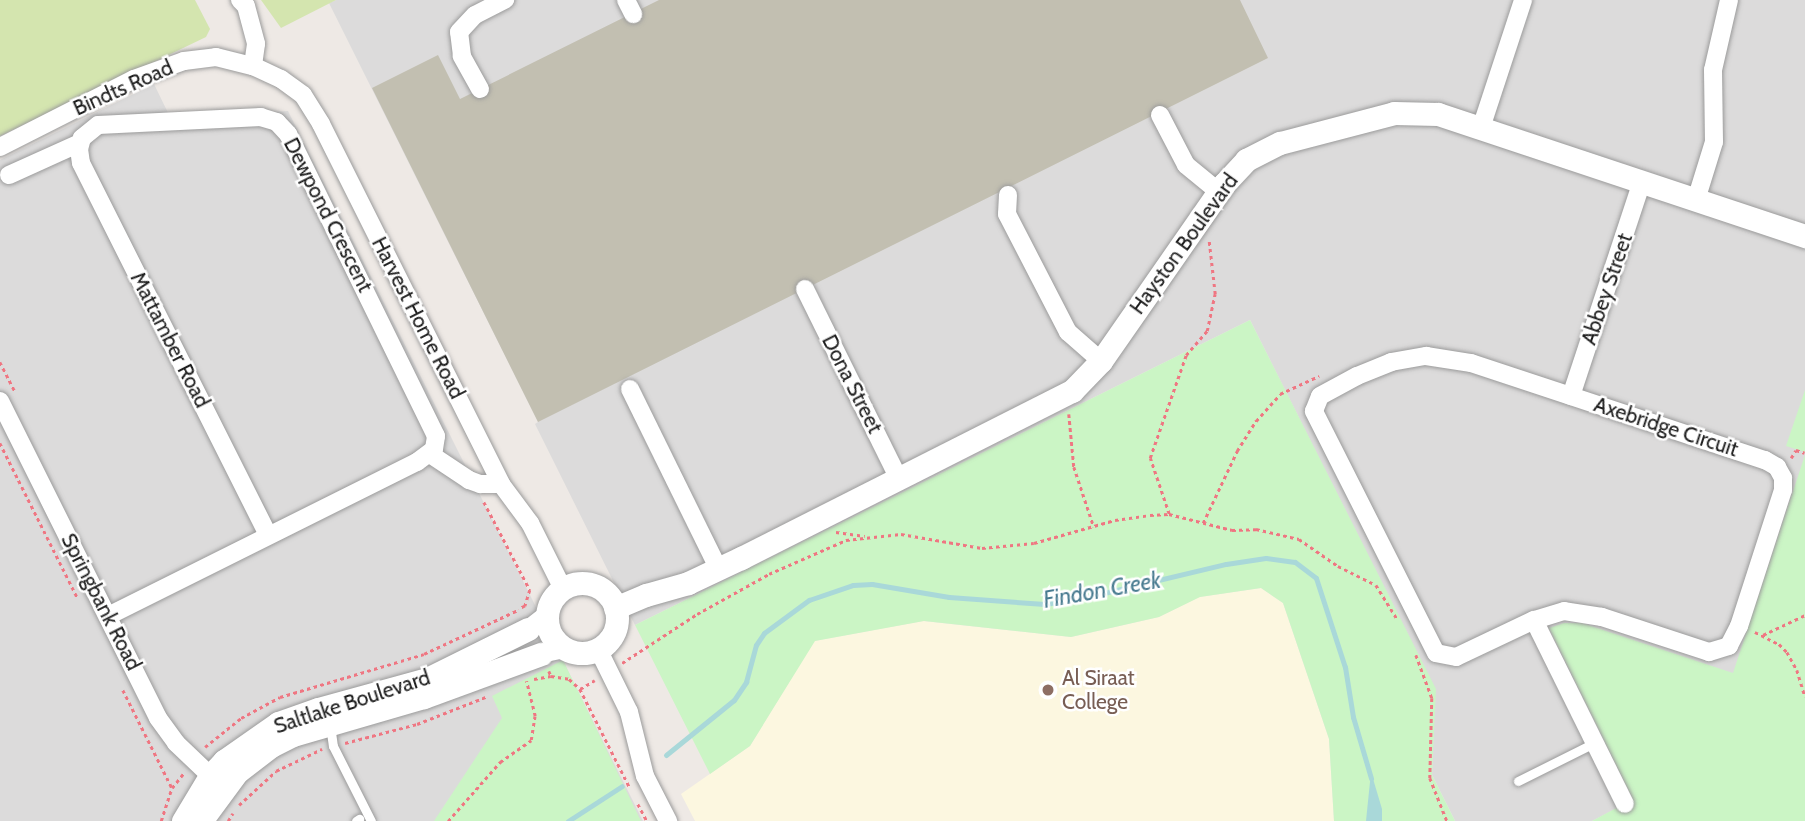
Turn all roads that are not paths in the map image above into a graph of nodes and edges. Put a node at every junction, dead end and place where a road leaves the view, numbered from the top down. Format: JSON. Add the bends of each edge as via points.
{"nodes":[{"id":1,"x":240,"y":0,"type":"edge"},
{"id":2,"x":505,"y":0,"type":"edge"},
{"id":3,"x":1523,"y":0,"type":"edge"},
{"id":4,"x":1729,"y":0,"type":"edge"},
{"id":5,"x":253,"y":65,"type":"junction"},
{"id":6,"x":480,"y":89,"type":"dead end"},
{"id":7,"x":1160,"y":115,"type":"dead end"},
{"id":8,"x":1481,"y":128,"type":"junction"},
{"id":9,"x":80,"y":143,"type":"junction"},
{"id":10,"x":0,"y":147,"type":"edge"},
{"id":11,"x":9,"y":175,"type":"dead end"},
{"id":12,"x":1642,"y":181,"type":"junction"},
{"id":13,"x":1219,"y":192,"type":"junction"},
{"id":14,"x":1008,"y":195,"type":"dead end"},
{"id":15,"x":1696,"y":200,"type":"junction"},
{"id":16,"x":1805,"y":236,"type":"edge"},
{"id":17,"x":805,"y":289,"type":"dead end"},
{"id":18,"x":1101,"y":361,"type":"junction"},
{"id":19,"x":630,"y":389,"type":"dead end"},
{"id":20,"x":1571,"y":396,"type":"junction"},
{"id":21,"x":0,"y":401,"type":"edge"},
{"id":22,"x":430,"y":454,"type":"junction"},
{"id":23,"x":899,"y":478,"type":"junction"},
{"id":24,"x":501,"y":484,"type":"junction"},
{"id":25,"x":268,"y":535,"type":"junction"},
{"id":26,"x":718,"y":568,"type":"junction"},
{"id":27,"x":563,"y":589,"type":"junction"},
{"id":28,"x":615,"y":608,"type":"junction"},
{"id":29,"x":548,"y":614,"type":"junction"},
{"id":30,"x":108,"y":616,"type":"junction"},
{"id":31,"x":1534,"y":620,"type":"junction"},
{"id":32,"x":528,"y":629,"type":"joint"},
{"id":33,"x":565,"y":649,"type":"junction"},
{"id":34,"x":598,"y":649,"type":"junction"},
{"id":35,"x":541,"y":654,"type":"joint"},
{"id":36,"x":330,"y":723,"type":"junction"},
{"id":37,"x":1594,"y":743,"type":"junction"},
{"id":38,"x":219,"y":775,"type":"junction"},
{"id":39,"x":1518,"y":781,"type":"dead end"},
{"id":40,"x":1625,"y":804,"type":"dead end"},
{"id":41,"x":183,"y":821,"type":"edge"},
{"id":42,"x":201,"y":821,"type":"edge"},
{"id":43,"x":371,"y":821,"type":"edge"},
{"id":44,"x":668,"y":821,"type":"edge"}],
"edges":[{"from":1,"to":5,"type":"street","via":[[246,6],[256,44]]},
{"from":2,"to":6,"type":"street","via":[[466,21],[459,32],[462,55]]},
{"from":3,"to":8,"type":"street"},
{"from":4,"to":15,"type":"street","via":[[1713,70],[1714,142]]},
{"from":5,"to":10,"type":"street","name":"Bindts Road","via":[[216,57],[184,61],[134,79]]},
{"from":5,"to":24,"type":"street","name":"Harvest Home Road","via":[[303,95],[321,124]]},
{"from":7,"to":13,"type":"street","via":[[1186,165]]},
{"from":8,"to":12,"type":"street","name":"Hayston Boulevard"},
{"from":8,"to":13,"type":"street","name":"Hayston Boulevard","via":[[1425,113],[1375,117],[1259,152],[1235,171]]},
{"from":9,"to":11,"type":"street","name":"Dewpond Crescent"},
{"from":9,"to":22,"type":"street","name":"Dewpond Crescent","via":[[91,128],[106,122],[261,117],[277,122],[288,134],[434,427],[436,442]]},
{"from":9,"to":25,"type":"street","name":"Mattamber Road","via":[[81,163]]},
{"from":12,"to":15,"type":"street","name":"Hayston Boulevard"},
{"from":12,"to":20,"type":"street","name":"Abbey Street"},
{"from":13,"to":18,"type":"street","name":"Hayston Boulevard"},
{"from":14,"to":18,"type":"street","via":[[1007,214],[1062,321],[1074,339]]},
{"from":15,"to":16,"type":"street","name":"Hayston Boulevard"},
{"from":17,"to":23,"type":"street","name":"Dona Street"},
{"from":18,"to":23,"type":"street","name":"Hayston Boulevard","via":[[1062,397]]},
{"from":19,"to":26,"type":"street"},
{"from":20,"to":31,"type":"street","name":"Axebridge Circuit","via":[[1765,460],[1777,467],[1783,490],[1739,626],[1728,646],[1709,652],[1584,612],[1564,611]]},
{"from":20,"to":31,"type":"street","name":"Axebridge Circuit","via":[[1471,363],[1426,356],[1391,362],[1316,401],[1315,416],[1436,653],[1456,657]]},
{"from":21,"to":30,"type":"street","name":"Springbank Road"},
{"from":22,"to":24,"type":"street","via":[[469,480]]},
{"from":22,"to":25,"type":"street"},
{"from":23,"to":26,"type":"street","name":"Hayston Boulevard"},
{"from":24,"to":27,"type":"street","name":"Harvest Home Road","via":[[530,523]]},
{"from":25,"to":30,"type":"street"},
{"from":26,"to":28,"type":"street","name":"Hayston Boulevard"},
{"from":27,"to":28,"type":"street","via":[[573,584],[594,586],[604,591]]},
{"from":27,"to":29,"type":"street"},
{"from":28,"to":34,"type":"street","via":[[614,632]]},
{"from":29,"to":32,"type":"street","name":"Saltlake Boulevard"},
{"from":29,"to":33,"type":"street","via":[[551,634]]},
{"from":30,"to":38,"type":"street","name":"Springbank Road","via":[[168,733]]},
{"from":31,"to":37,"type":"street"},
{"from":32,"to":38,"type":"street","name":"Saltlake Boulevard","via":[[427,678],[278,723]]},
{"from":33,"to":34,"type":"street","via":[[576,653]]},
{"from":33,"to":35,"type":"street","name":"Saltlake Boulevard"},
{"from":34,"to":44,"type":"street","via":[[629,712],[645,776]]},
{"from":35,"to":36,"type":"street","name":"Saltlake Boulevard","via":[[424,697]]},
{"from":36,"to":38,"type":"street","name":"Saltlake Boulevard","via":[[293,734],[244,766]]},
{"from":36,"to":43,"type":"lane","via":[[333,746]]},
{"from":37,"to":39,"type":"lane"},
{"from":37,"to":40,"type":"street"},
{"from":38,"to":41,"type":"street","name":"Saltlake Boulevard"},
{"from":38,"to":42,"type":"street","name":"Saltlake Boulevard"}]}
